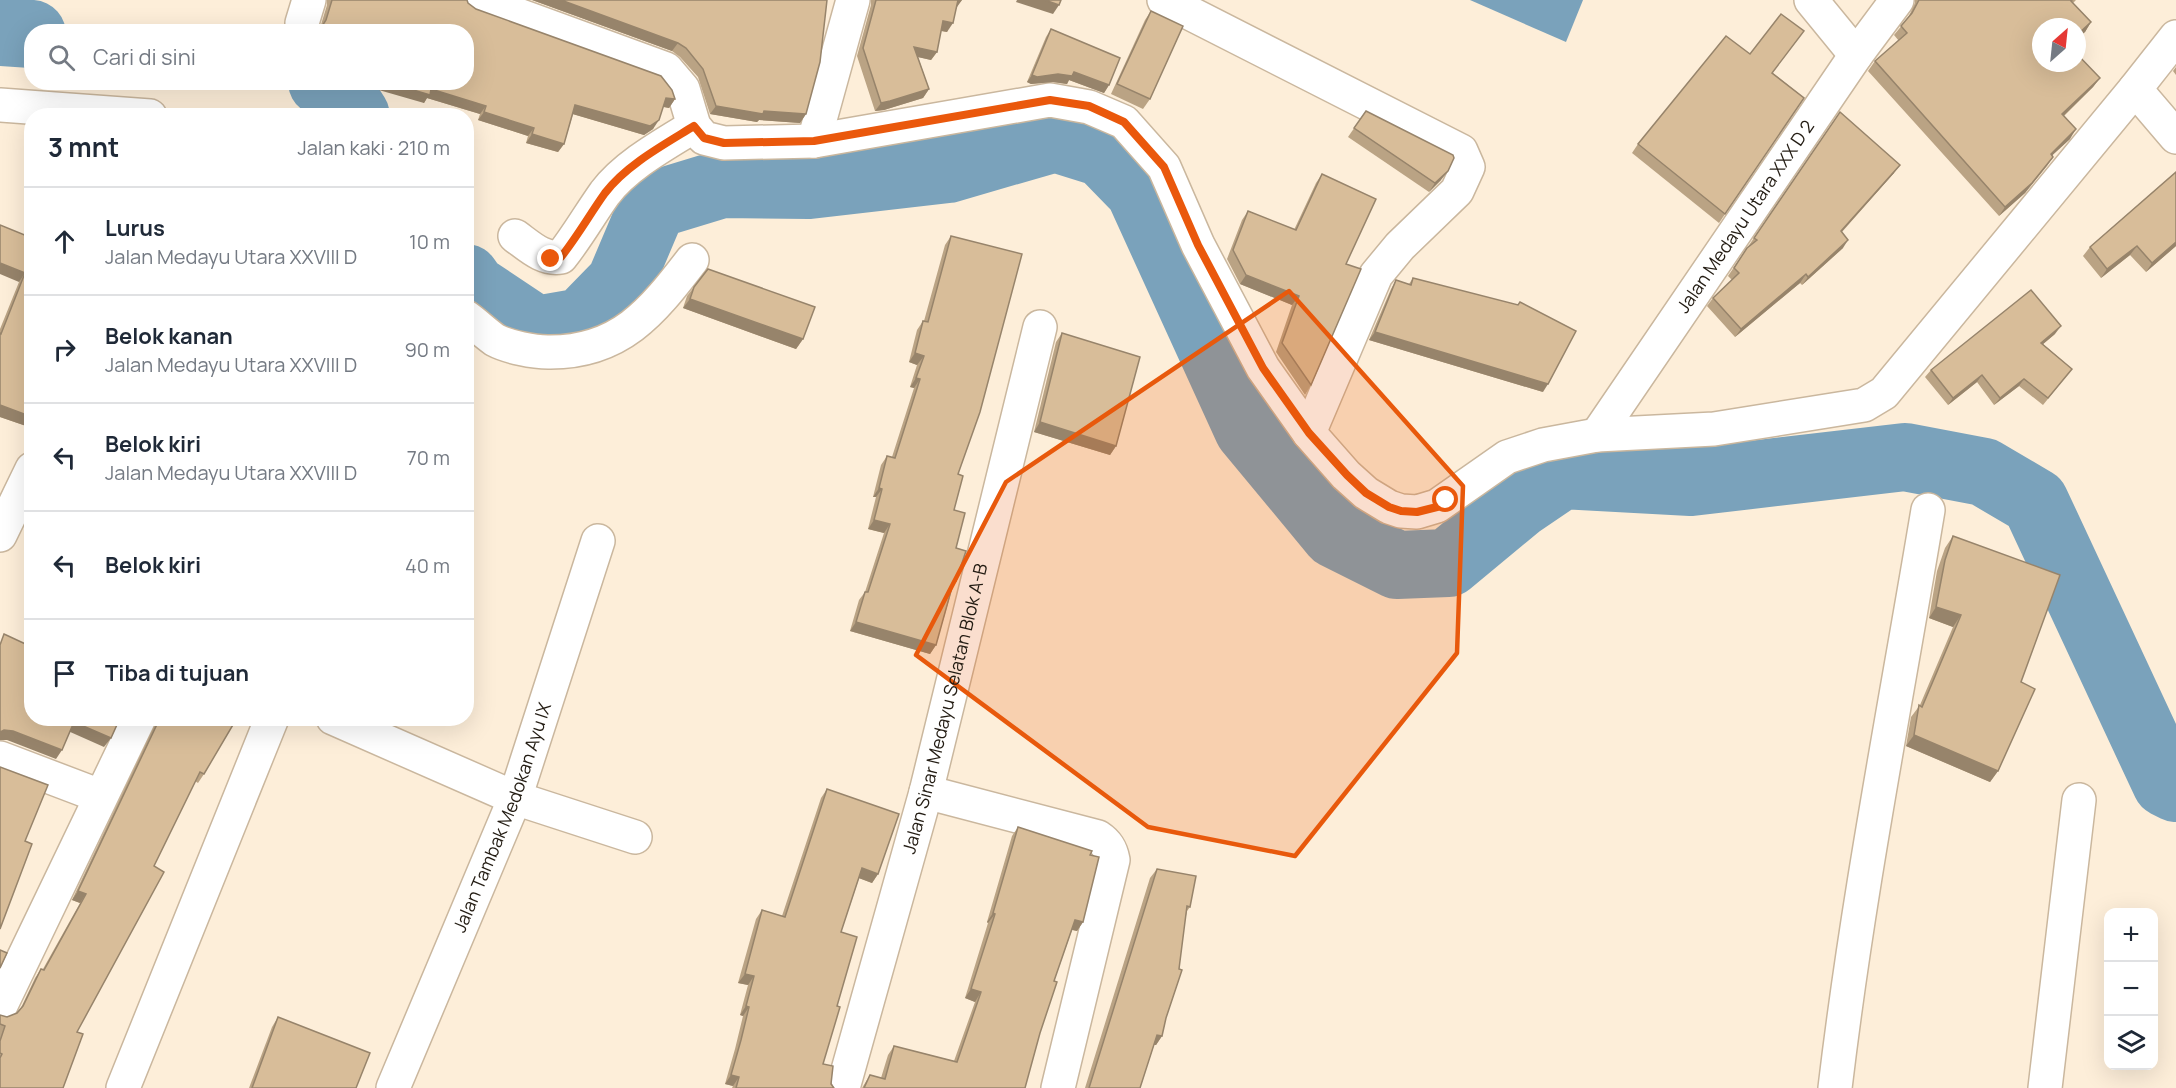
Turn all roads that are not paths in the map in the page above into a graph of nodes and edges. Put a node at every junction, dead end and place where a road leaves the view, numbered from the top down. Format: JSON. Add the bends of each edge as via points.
{"nodes":[{"id":1,"x":477,"y":0,"type":"edge"},
{"id":2,"x":853,"y":0,"type":"edge"},
{"id":3,"x":1164,"y":0,"type":"edge"},
{"id":4,"x":1811,"y":0,"type":"edge"},
{"id":5,"x":1897,"y":0,"type":"edge"},
{"id":6,"x":2176,"y":37,"type":"edge"},
{"id":7,"x":1856,"y":55,"type":"junction"},
{"id":8,"x":2135,"y":89,"type":"junction"},
{"id":9,"x":0,"y":105,"type":"edge"},
{"id":10,"x":41,"y":108,"type":"edge"},
{"id":11,"x":694,"y":126,"type":"junction"},
{"id":12,"x":2176,"y":137,"type":"edge"},
{"id":13,"x":814,"y":141,"type":"junction"},
{"id":14,"x":515,"y":236,"type":"dead end"},
{"id":15,"x":692,"y":260,"type":"dead end"},
{"id":16,"x":1040,"y":327,"type":"dead end"},
{"id":17,"x":474,"y":331,"type":"edge"},
{"id":18,"x":1309,"y":433,"type":"junction"},
{"id":19,"x":1597,"y":435,"type":"junction"},
{"id":20,"x":24,"y":486,"type":"edge"},
{"id":21,"x":1928,"y":510,"type":"dead end"},
{"id":22,"x":0,"y":535,"type":"edge"},
{"id":23,"x":598,"y":541,"type":"dead end"},
{"id":24,"x":135,"y":726,"type":"edge"},
{"id":25,"x":269,"y":726,"type":"edge"},
{"id":26,"x":351,"y":726,"type":"edge"},
{"id":27,"x":0,"y":758,"type":"edge"},
{"id":28,"x":926,"y":792,"type":"junction"},
{"id":29,"x":100,"y":796,"type":"junction"},
{"id":30,"x":515,"y":798,"type":"junction"},
{"id":31,"x":2079,"y":800,"type":"dead end"},
{"id":32,"x":634,"y":837,"type":"dead end"},
{"id":33,"x":0,"y":1007,"type":"edge"},
{"id":34,"x":123,"y":1088,"type":"edge"},
{"id":35,"x":393,"y":1088,"type":"edge"},
{"id":36,"x":843,"y":1088,"type":"edge"},
{"id":37,"x":1058,"y":1088,"type":"edge"},
{"id":38,"x":1835,"y":1088,"type":"edge"},
{"id":39,"x":2045,"y":1088,"type":"edge"}],
"edges":[{"from":1,"to":11,"type":"street","via":[[666,69],[683,89]]},
{"from":2,"to":13,"type":"street"},
{"from":3,"to":18,"type":"street","via":[[1461,151],[1468,166],[1457,191],[1376,274]]},
{"from":4,"to":7,"type":"street"},
{"from":5,"to":7,"type":"street","name":"Jalan Medayu Utara XXX D 2"},
{"from":6,"to":8,"type":"street"},
{"from":7,"to":19,"type":"street","name":"Jalan Medayu Utara XXX D 2"},
{"from":8,"to":12,"type":"street"},
{"from":8,"to":19,"type":"street","via":[[1884,393],[1864,405],[1714,429]]},
{"from":9,"to":10,"type":"street"},
{"from":11,"to":13,"type":"street","via":[[704,138],[724,143]]},
{"from":11,"to":14,"type":"street","via":[[642,158],[607,191],[561,257],[551,259]]},
{"from":13,"to":18,"type":"street","via":[[1050,100],[1089,106],[1124,122],[1164,167],[1198,245],[1263,368]]},
{"from":15,"to":17,"type":"street","via":[[643,319],[591,348],[566,353],[536,352]]},
{"from":16,"to":28,"type":"street","name":"Jalan Sinar Medayu Selatan Blok A-B"},
{"from":18,"to":19,"type":"street","via":[[1347,475],[1378,501],[1401,511],[1437,507],[1508,457],[1543,445]]},
{"from":20,"to":22,"type":"street"},
{"from":21,"to":38,"type":"street","via":[[1866,863]]},
{"from":23,"to":30,"type":"street","name":"Jalan Tambak Medokan Ayu IX"},
{"from":24,"to":29,"type":"street"},
{"from":25,"to":34,"type":"street"},
{"from":26,"to":30,"type":"street"},
{"from":27,"to":29,"type":"street"},
{"from":28,"to":36,"type":"street","name":"Jalan Sinar Medayu Selatan Blok A-B"},
{"from":28,"to":37,"type":"street","via":[[1092,835],[1105,842],[1113,860]]},
{"from":29,"to":33,"type":"street"},
{"from":30,"to":32,"type":"street"},
{"from":30,"to":35,"type":"street","name":"Jalan Tambak Medokan Ayu IX"},
{"from":31,"to":39,"type":"street"}]}
